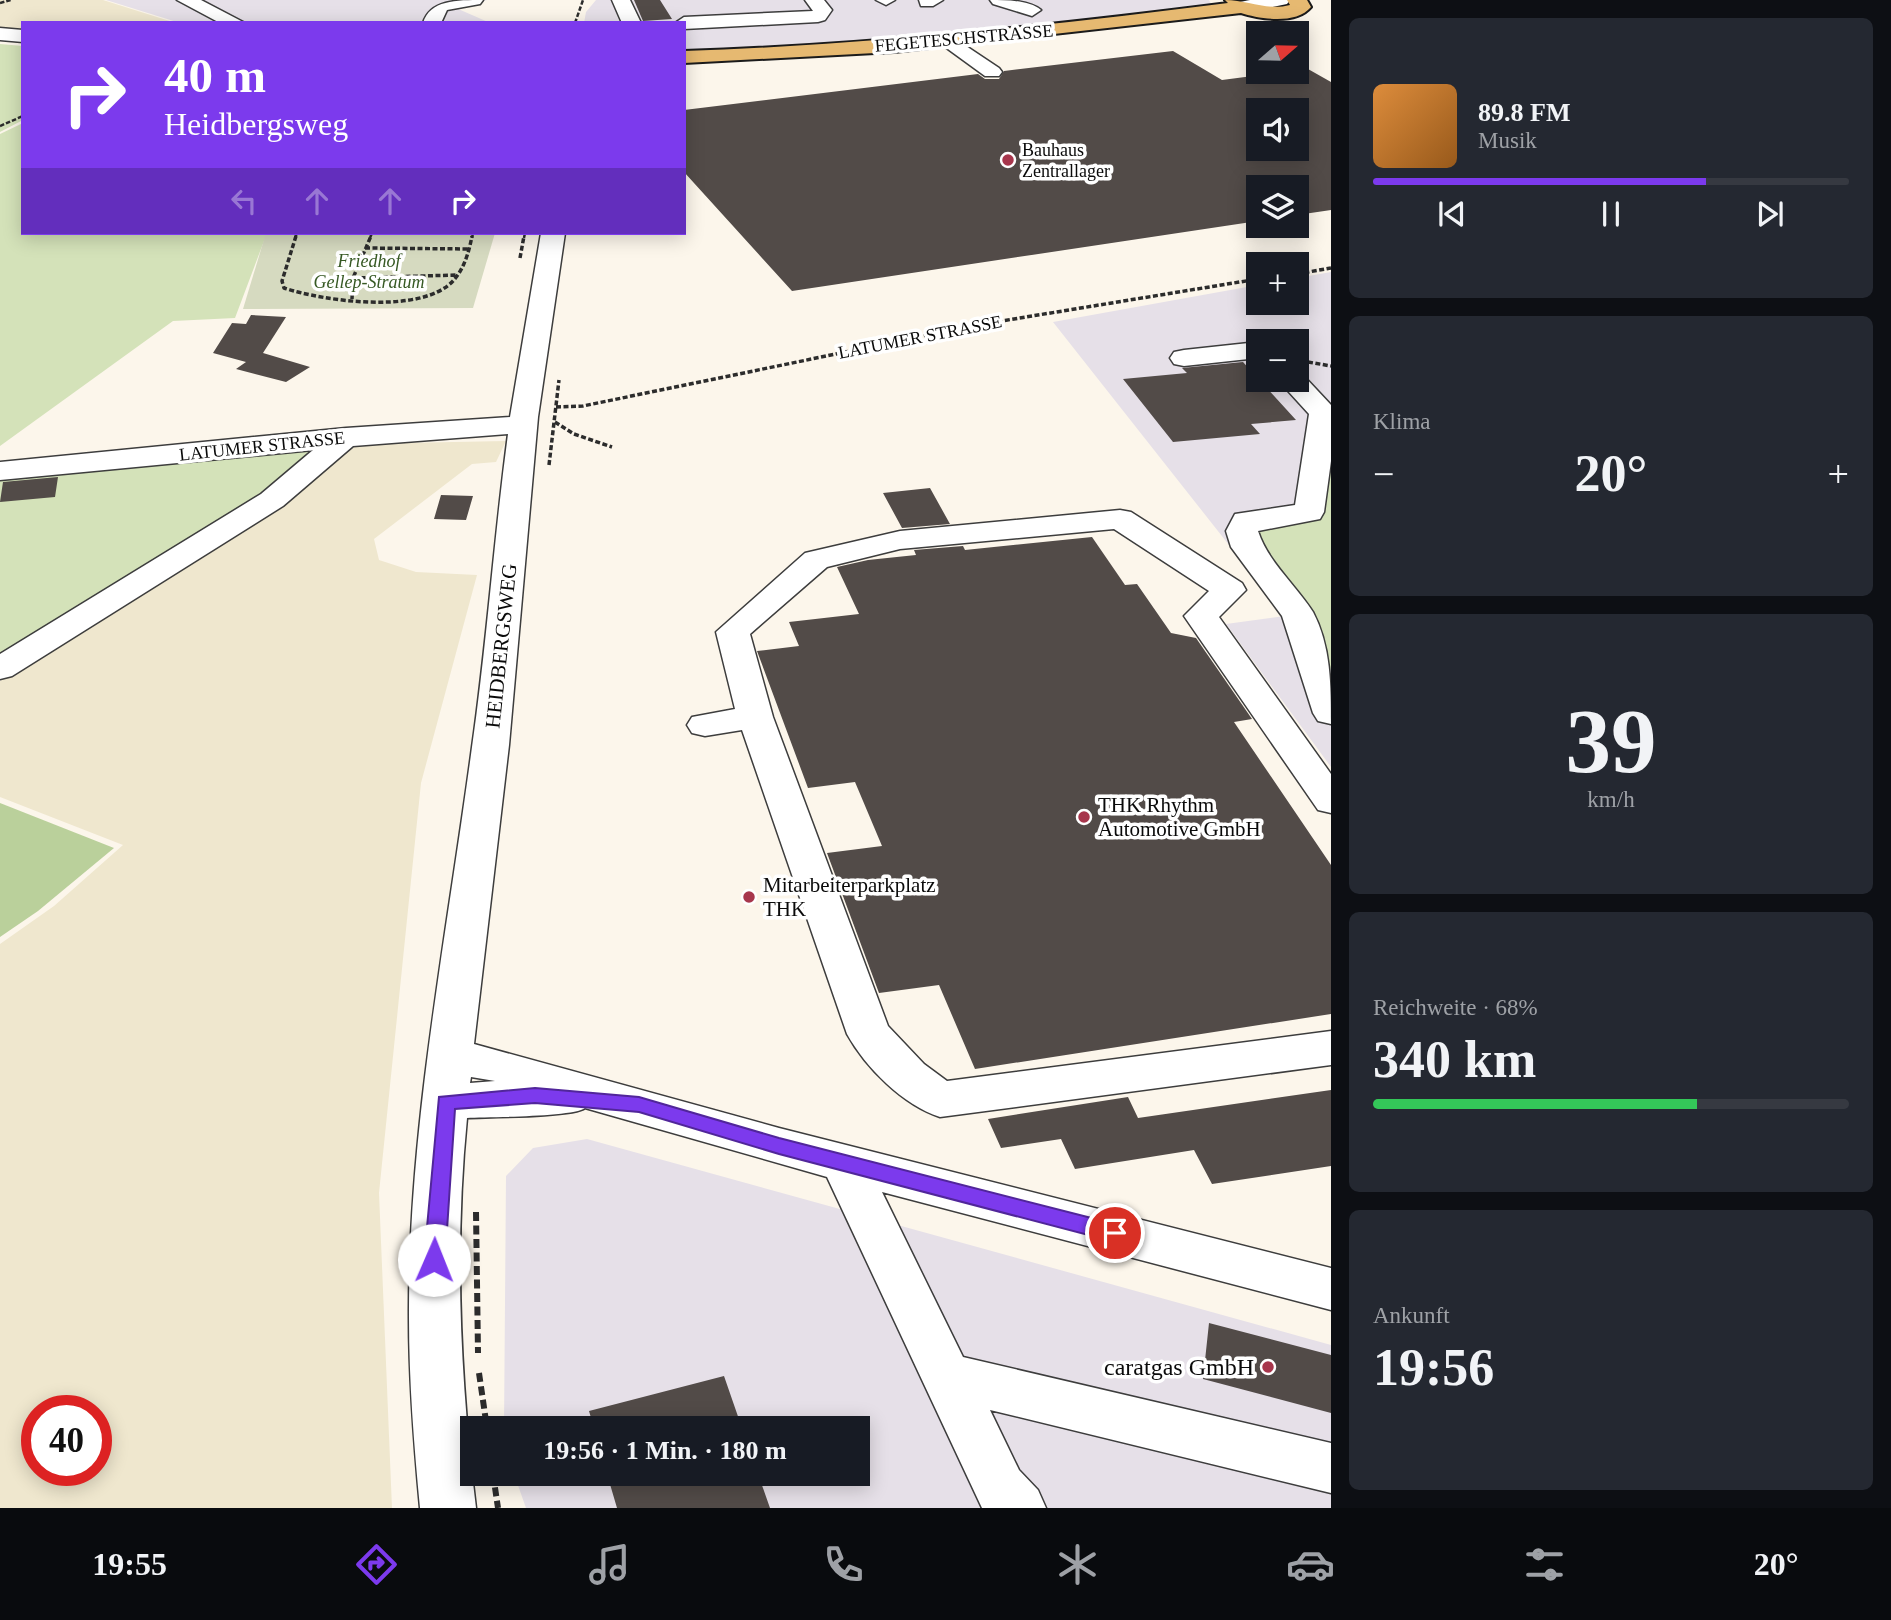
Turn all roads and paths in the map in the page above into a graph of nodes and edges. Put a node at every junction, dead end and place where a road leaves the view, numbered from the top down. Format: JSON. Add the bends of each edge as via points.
{"nodes":[{"id":1,"x":11,"y":0,"type":"edge"},
{"id":2,"x":474,"y":0,"type":"edge"},
{"id":3,"x":583,"y":0,"type":"edge"},
{"id":4,"x":621,"y":0,"type":"edge"},
{"id":5,"x":814,"y":0,"type":"edge"},
{"id":6,"x":999,"y":0,"type":"edge"},
{"id":7,"x":1281,"y":0,"type":"edge"},
{"id":8,"x":1297,"y":0,"type":"edge"},
{"id":9,"x":437,"y":2,"type":"edge"},
{"id":10,"x":0,"y":3,"type":"edge"},
{"id":11,"x":1238,"y":3,"type":"edge"},
{"id":12,"x":184,"y":4,"type":"edge"},
{"id":13,"x":1032,"y":10,"type":"dead end"},
{"id":14,"x":231,"y":21,"type":"edge"},
{"id":15,"x":432,"y":21,"type":"edge"},
{"id":16,"x":576,"y":21,"type":"edge"},
{"id":17,"x":631,"y":21,"type":"edge"},
{"id":18,"x":686,"y":23,"type":"edge"},
{"id":19,"x":0,"y":34,"type":"edge"},
{"id":20,"x":21,"y":36,"type":"edge"},
{"id":21,"x":948,"y":40,"type":"junction"},
{"id":22,"x":686,"y":57,"type":"edge"},
{"id":23,"x":992,"y":72,"type":"dead end"},
{"id":24,"x":21,"y":117,"type":"edge"},
{"id":25,"x":0,"y":126,"type":"edge"},
{"id":26,"x":296,"y":235,"type":"edge"},
{"id":27,"x":371,"y":235,"type":"edge"},
{"id":28,"x":472,"y":235,"type":"edge"},
{"id":29,"x":525,"y":235,"type":"edge"},
{"id":30,"x":553,"y":235,"type":"edge"},
{"id":31,"x":365,"y":248,"type":"junction"},
{"id":32,"x":469,"y":249,"type":"junction"},
{"id":33,"x":520,"y":258,"type":"dead end"},
{"id":34,"x":1331,"y":268,"type":"edge"},
{"id":35,"x":1309,"y":272,"type":"edge"},
{"id":36,"x":458,"y":275,"type":"junction"},
{"id":37,"x":353,"y":278,"type":"junction"},
{"id":38,"x":1246,"y":281,"type":"edge"},
{"id":39,"x":352,"y":299,"type":"junction"},
{"id":40,"x":1246,"y":351,"type":"edge"},
{"id":41,"x":1184,"y":358,"type":"dead end"},
{"id":42,"x":1331,"y":366,"type":"edge"},
{"id":43,"x":1309,"y":369,"type":"edge"},
{"id":44,"x":1309,"y":387,"type":"edge"},
{"id":45,"x":1323,"y":405,"type":"edge"},
{"id":46,"x":556,"y":407,"type":"dead end"},
{"id":47,"x":539,"y":423,"type":"junction"},
{"id":48,"x":346,"y":438,"type":"junction"},
{"id":49,"x":612,"y":447,"type":"dead end"},
{"id":50,"x":0,"y":471,"type":"edge"},
{"id":51,"x":0,"y":669,"type":"edge"},
{"id":52,"x":1331,"y":713,"type":"edge"},
{"id":53,"x":755,"y":717,"type":"junction"},
{"id":54,"x":705,"y":725,"type":"dead end"},
{"id":55,"x":1331,"y":801,"type":"edge"},
{"id":56,"x":1331,"y":1048,"type":"edge"},
{"id":57,"x":448,"y":1081,"type":"junction"},
{"id":58,"x":844,"y":1163,"type":"junction"},
{"id":59,"x":1331,"y":1289,"type":"edge"},
{"id":60,"x":946,"y":1376,"type":"junction"},
{"id":61,"x":1331,"y":1468,"type":"edge"},
{"id":62,"x":495,"y":1486,"type":"edge"},
{"id":63,"x":448,"y":1508,"type":"edge"},
{"id":64,"x":498,"y":1508,"type":"edge"},
{"id":65,"x":1018,"y":1508,"type":"edge"}],
"edges":[{"from":1,"to":10,"type":"path"},
{"from":2,"to":9,"type":"street"},
{"from":3,"to":16,"type":"path"},
{"from":4,"to":17,"type":"street"},
{"from":5,"to":18,"type":"street","via":[[823,10],[818,16]]},
{"from":6,"to":13,"type":"street"},
{"from":7,"to":11,"type":"street"},
{"from":8,"to":11,"type":"main road","name":"FEGETESCHSTRASSE","via":[[1301,7],[1289,12]]},
{"from":9,"to":15,"type":"street"},
{"from":11,"to":21,"type":"main road","name":"FEGETESCHSTRASSE"},
{"from":12,"to":14,"type":"street"},
{"from":19,"to":20,"type":"street"},
{"from":21,"to":22,"type":"main road","name":"FEGETESCHSTRASSE"},
{"from":21,"to":23,"type":"street"},
{"from":24,"to":25,"type":"path"},
{"from":26,"to":39,"type":"path","via":[[282,281],[284,288],[314,298]]},
{"from":27,"to":31,"type":"path"},
{"from":28,"to":32,"type":"path"},
{"from":29,"to":33,"type":"path"},
{"from":30,"to":47,"type":"street","name":"HEIDBERGSWEG"},
{"from":31,"to":32,"type":"path"},
{"from":31,"to":37,"type":"path"},
{"from":32,"to":36,"type":"path"},
{"from":34,"to":35,"type":"path"},
{"from":36,"to":37,"type":"path"},
{"from":36,"to":39,"type":"path","via":[[439,291],[390,300]]},
{"from":37,"to":39,"type":"path"},
{"from":38,"to":46,"type":"path","name":"LATUMER STRASSE","via":[[977,325],[583,406]]},
{"from":40,"to":41,"type":"street"},
{"from":42,"to":43,"type":"path"},
{"from":44,"to":45,"type":"street"},
{"from":45,"to":52,"type":"street","via":[[1308,512],[1247,521],[1242,531],[1247,547],[1298,615]]},
{"from":47,"to":48,"type":"street","name":"LATUMER STRASSE"},
{"from":47,"to":49,"type":"path"},
{"from":47,"to":57,"type":"street","name":"HEIDBERGSWEG","via":[[491,744]]},
{"from":48,"to":50,"type":"street","name":"LATUMER STRASSE"},
{"from":48,"to":51,"type":"street","via":[[272,500]]},
{"from":53,"to":54,"type":"street"},
{"from":53,"to":55,"type":"street","via":[[733,632],[816,560],[900,540],[1120,519],[1230,590],[1201,616]]},
{"from":53,"to":56,"type":"street","via":[[869,1034],[908,1076],[940,1099]]},
{"from":57,"to":58,"type":"street","via":[[535,1096],[639,1105]]},
{"from":57,"to":63,"type":"street","name":"HEIDBERGSWEG","via":[[434,1236],[435,1367]]},
{"from":58,"to":59,"type":"street"},
{"from":58,"to":60,"type":"street"},
{"from":60,"to":61,"type":"street"},
{"from":60,"to":65,"type":"street","via":[[1000,1488]]},
{"from":62,"to":64,"type":"path"}]}
